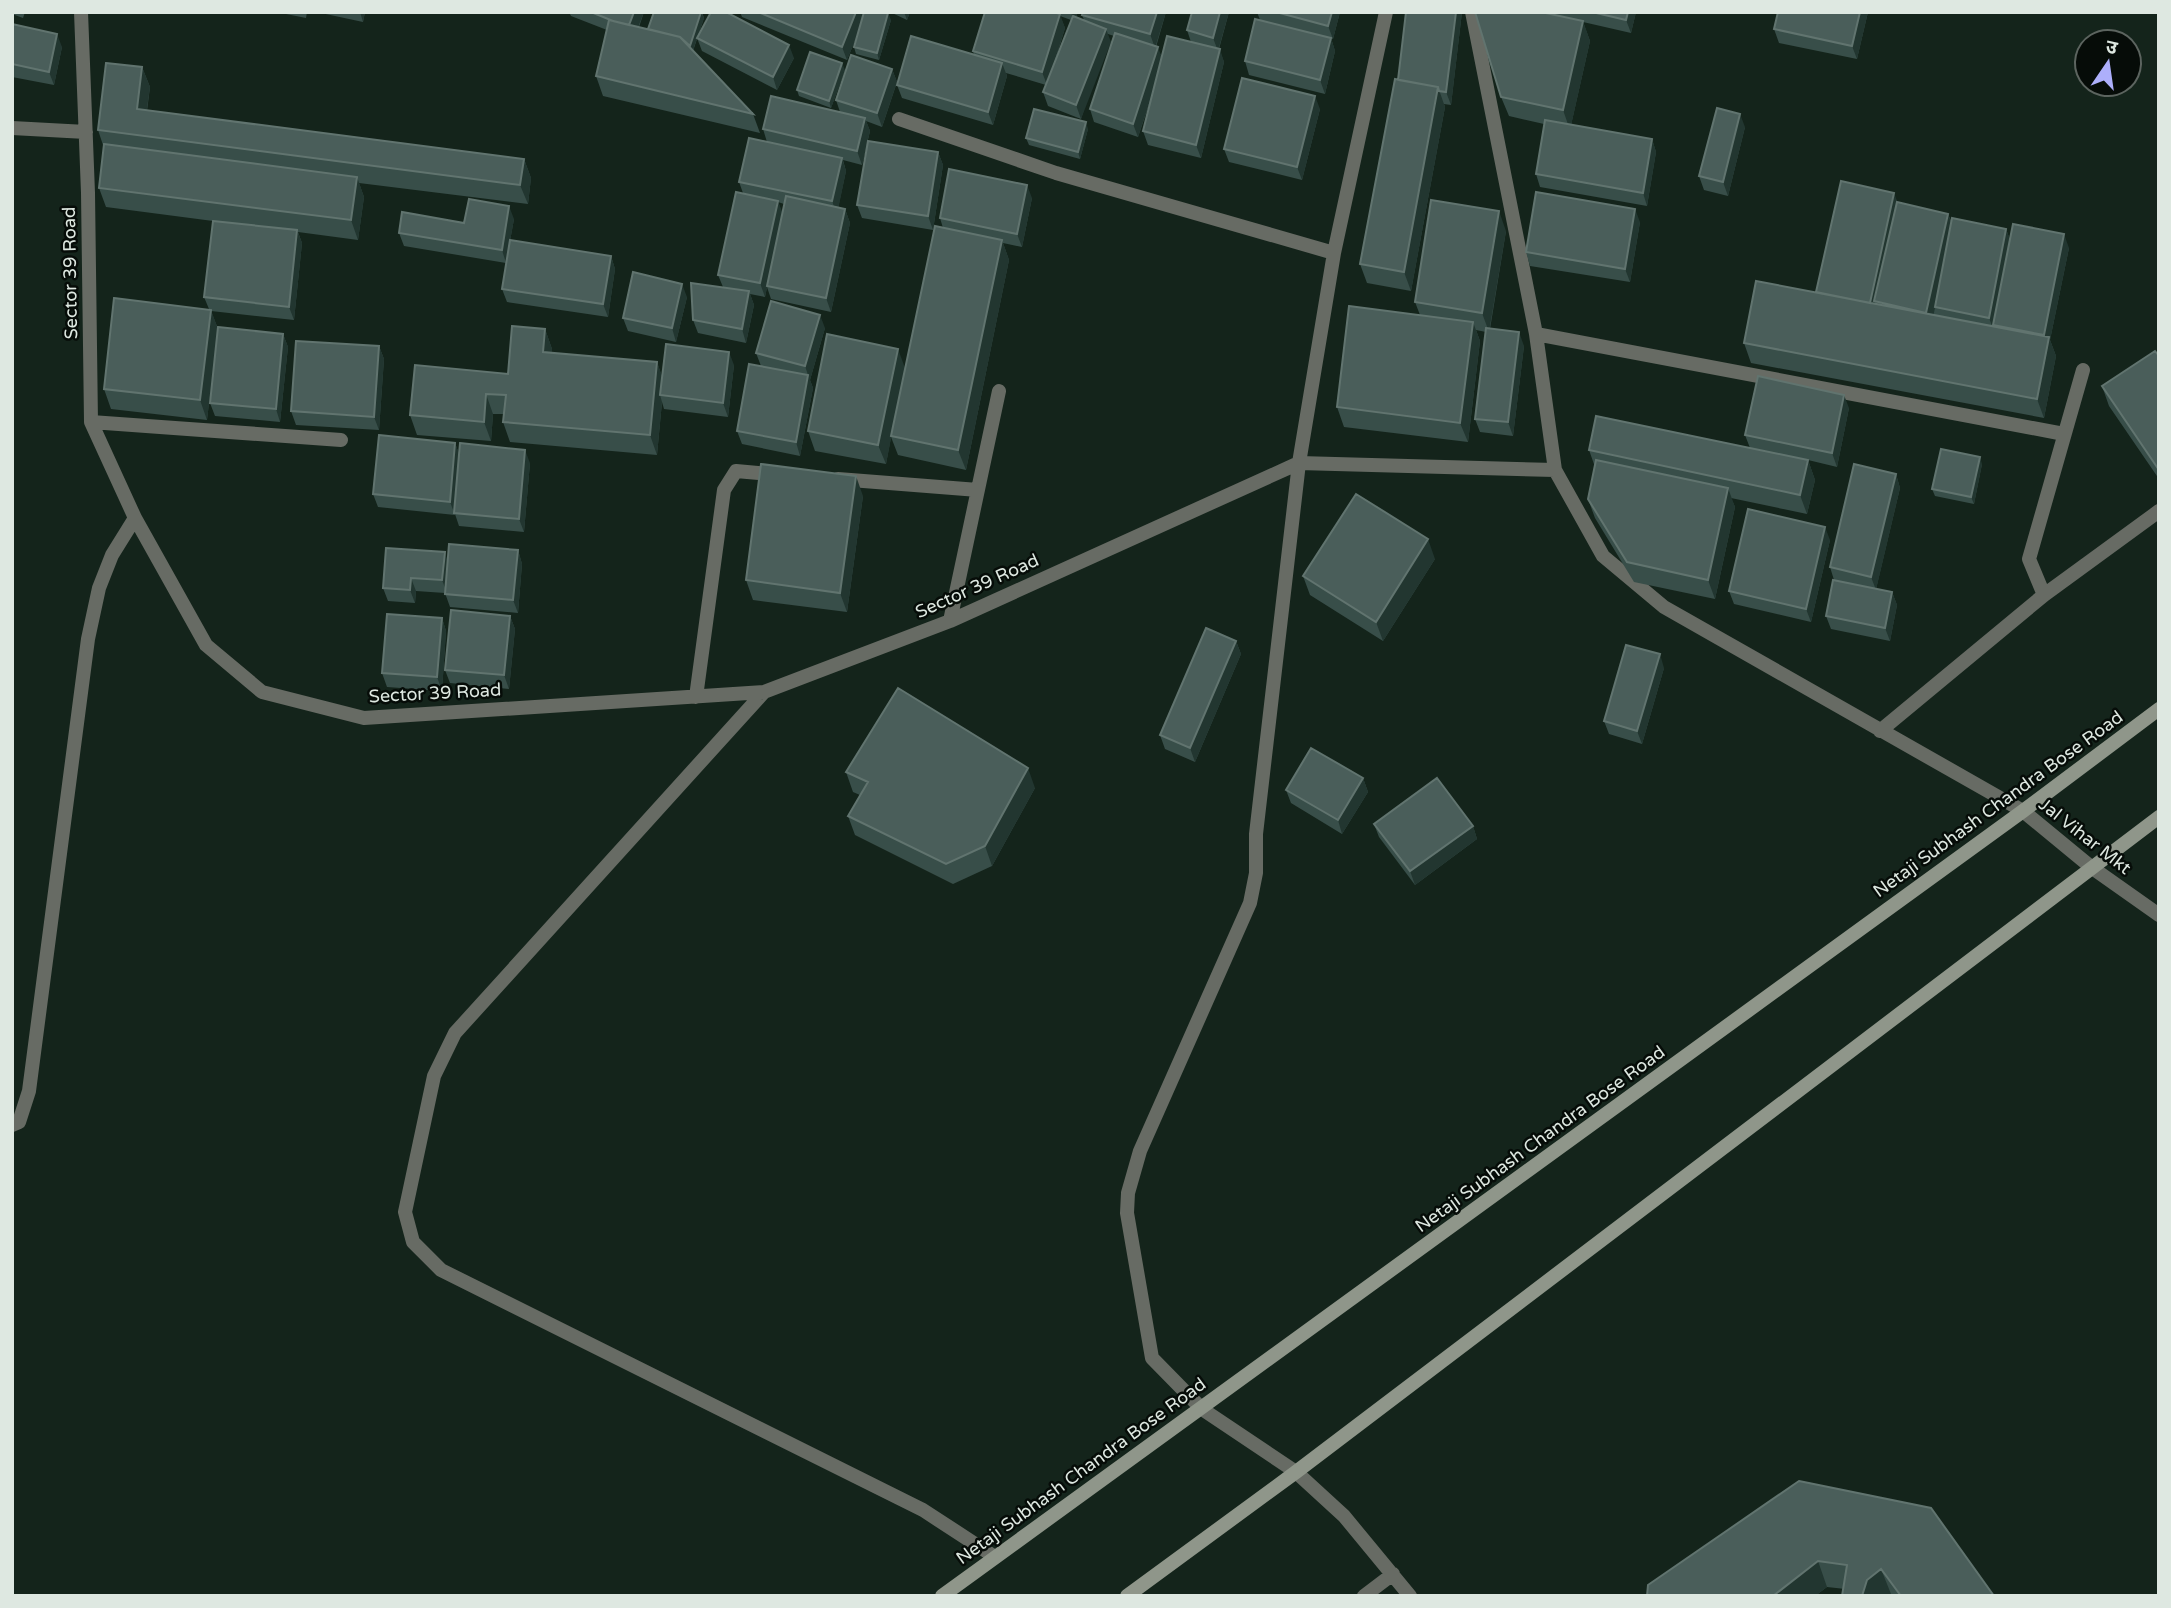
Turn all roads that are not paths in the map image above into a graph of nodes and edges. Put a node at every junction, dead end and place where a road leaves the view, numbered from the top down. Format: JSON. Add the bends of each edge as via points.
{"nodes":[{"id":1,"x":81,"y":12,"type":"edge"},
{"id":2,"x":1386,"y":12,"type":"edge"},
{"id":3,"x":1472,"y":12,"type":"edge"},
{"id":4,"x":899,"y":119,"type":"dead end"},
{"id":5,"x":12,"y":128,"type":"edge"},
{"id":6,"x":86,"y":132,"type":"junction"},
{"id":7,"x":1334,"y":253,"type":"junction"},
{"id":8,"x":1536,"y":334,"type":"junction"},
{"id":9,"x":2083,"y":370,"type":"dead end"},
{"id":10,"x":999,"y":391,"type":"dead end"},
{"id":11,"x":91,"y":422,"type":"junction"},
{"id":12,"x":2064,"y":434,"type":"junction"},
{"id":13,"x":341,"y":440,"type":"dead end"},
{"id":14,"x":1299,"y":463,"type":"junction"},
{"id":15,"x":1555,"y":470,"type":"junction"},
{"id":16,"x":790,"y":475,"type":"edge"},
{"id":17,"x":817,"y":477,"type":"edge"},
{"id":18,"x":978,"y":490,"type":"junction"},
{"id":19,"x":2159,"y":511,"type":"edge"},
{"id":20,"x":135,"y":518,"type":"junction"},
{"id":21,"x":2044,"y":595,"type":"junction"},
{"id":22,"x":950,"y":621,"type":"junction"},
{"id":23,"x":765,"y":692,"type":"junction"},
{"id":24,"x":696,"y":697,"type":"junction"},
{"id":25,"x":2159,"y":709,"type":"edge"},
{"id":26,"x":1880,"y":731,"type":"junction"},
{"id":27,"x":2022,"y":811,"type":"junction"},
{"id":28,"x":2159,"y":817,"type":"edge"},
{"id":29,"x":2091,"y":867,"type":"junction"},
{"id":30,"x":2159,"y":915,"type":"edge"},
{"id":31,"x":12,"y":1125,"type":"edge"},
{"id":32,"x":1202,"y":1409,"type":"junction"},
{"id":33,"x":1296,"y":1472,"type":"junction"},
{"id":34,"x":996,"y":1557,"type":"junction"},
{"id":35,"x":1393,"y":1574,"type":"junction"},
{"id":36,"x":942,"y":1596,"type":"edge"},
{"id":37,"x":1127,"y":1596,"type":"edge"},
{"id":38,"x":1364,"y":1596,"type":"edge"},
{"id":39,"x":1410,"y":1596,"type":"edge"}],
"edges":[{"from":1,"to":6,"type":"street","name":"Sector 39 Road"},
{"from":2,"to":7,"type":"street"},
{"from":3,"to":8,"type":"street"},
{"from":4,"to":7,"type":"street","via":[[1056,173]]},
{"from":5,"to":6,"type":"street"},
{"from":6,"to":11,"type":"street","name":"Sector 39 Road"},
{"from":7,"to":14,"type":"street"},
{"from":8,"to":12,"type":"street"},
{"from":8,"to":15,"type":"street"},
{"from":9,"to":12,"type":"street"},
{"from":10,"to":18,"type":"street"},
{"from":11,"to":13,"type":"street"},
{"from":11,"to":20,"type":"street","name":"Sector 39 Road"},
{"from":12,"to":21,"type":"street","via":[[2029,559]]},
{"from":14,"to":15,"type":"street"},
{"from":14,"to":22,"type":"street","name":"Sector 39 Road"},
{"from":14,"to":32,"type":"street","via":[[1250,903],[1140,1151],[1128,1193],[1127,1213],[1152,1358]]},
{"from":15,"to":26,"type":"street","name":"Jal Vihar Mkt","via":[[1603,556],[1664,607]]},
{"from":16,"to":24,"type":"street","via":[[736,471],[724,490]]},
{"from":17,"to":18,"type":"street"},
{"from":18,"to":22,"type":"street"},
{"from":19,"to":21,"type":"street"},
{"from":20,"to":24,"type":"street","name":"Sector 39 Road","via":[[206,645],[262,692],[364,718]]},
{"from":20,"to":31,"type":"street","via":[[112,555],[99,588],[88,639],[29,1091],[19,1122]]},
{"from":21,"to":26,"type":"street"},
{"from":22,"to":23,"type":"street","name":"Sector 39 Road"},
{"from":23,"to":24,"type":"street","name":"Sector 39 Road"},
{"from":23,"to":34,"type":"street","via":[[455,1033],[434,1076],[405,1212],[413,1242],[440,1270],[923,1510]]},
{"from":25,"to":27,"type":"main road","name":"Netaji Subhash Chandra Bose Road"},
{"from":26,"to":27,"type":"street","name":"Jal Vihar Mkt"},
{"from":27,"to":29,"type":"street","name":"Jal Vihar Mkt"},
{"from":27,"to":32,"type":"main road","name":"Netaji Subhash Chandra Bose Road"},
{"from":28,"to":29,"type":"main road"},
{"from":29,"to":30,"type":"street","name":"Jal Vihar Mkt"},
{"from":29,"to":33,"type":"main road"},
{"from":32,"to":33,"type":"street"},
{"from":32,"to":34,"type":"main road","name":"Netaji Subhash Chandra Bose Road"},
{"from":33,"to":35,"type":"street","via":[[1344,1516]]},
{"from":33,"to":37,"type":"main road"},
{"from":34,"to":36,"type":"main road","name":"Netaji Subhash Chandra Bose Road"},
{"from":35,"to":38,"type":"street"},
{"from":35,"to":39,"type":"street"}]}
